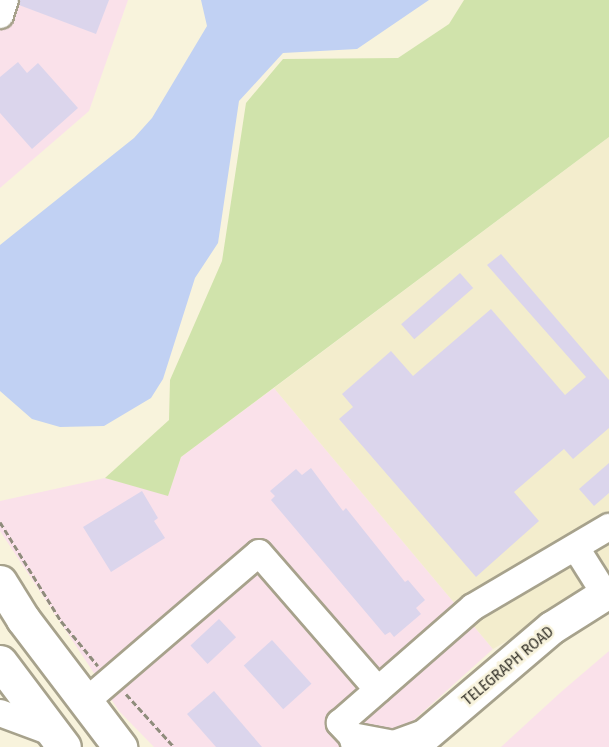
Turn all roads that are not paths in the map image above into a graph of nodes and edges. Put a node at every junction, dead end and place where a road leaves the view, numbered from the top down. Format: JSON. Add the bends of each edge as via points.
{"nodes":[{"id":1,"x":5,"y":0,"type":"edge"},
{"id":2,"x":0,"y":15,"type":"edge"},
{"id":3,"x":609,"y":528,"type":"edge"},
{"id":4,"x":576,"y":548,"type":"junction"},
{"id":5,"x":0,"y":582,"type":"edge"},
{"id":6,"x":607,"y":593,"type":"edge"},
{"id":7,"x":0,"y":662,"type":"edge"},
{"id":8,"x":378,"y":690,"type":"junction"},
{"id":9,"x":84,"y":703,"type":"junction"},
{"id":10,"x":0,"y":712,"type":"edge"},
{"id":11,"x":58,"y":739,"type":"edge"},
{"id":12,"x":422,"y":739,"type":"edge"},
{"id":13,"x":354,"y":742,"type":"edge"},
{"id":14,"x":120,"y":747,"type":"edge"}],
"edges":[{"from":1,"to":2,"type":"lane"},
{"from":3,"to":4,"type":"lane"},
{"from":4,"to":6,"type":"lane"},
{"from":4,"to":8,"type":"lane","via":[[473,607]]},
{"from":5,"to":9,"type":"highway"},
{"from":6,"to":12,"type":"main road","name":"TELEGRAPH ROAD","via":[[552,628]]},
{"from":7,"to":11,"type":"highway"},
{"from":8,"to":9,"type":"lane","via":[[259,553]]},
{"from":8,"to":13,"type":"lane","via":[[340,723]]},
{"from":9,"to":14,"type":"highway"},
{"from":10,"to":11,"type":"lane"},
{"from":12,"to":13,"type":"lane","via":[[394,744]]}]}
